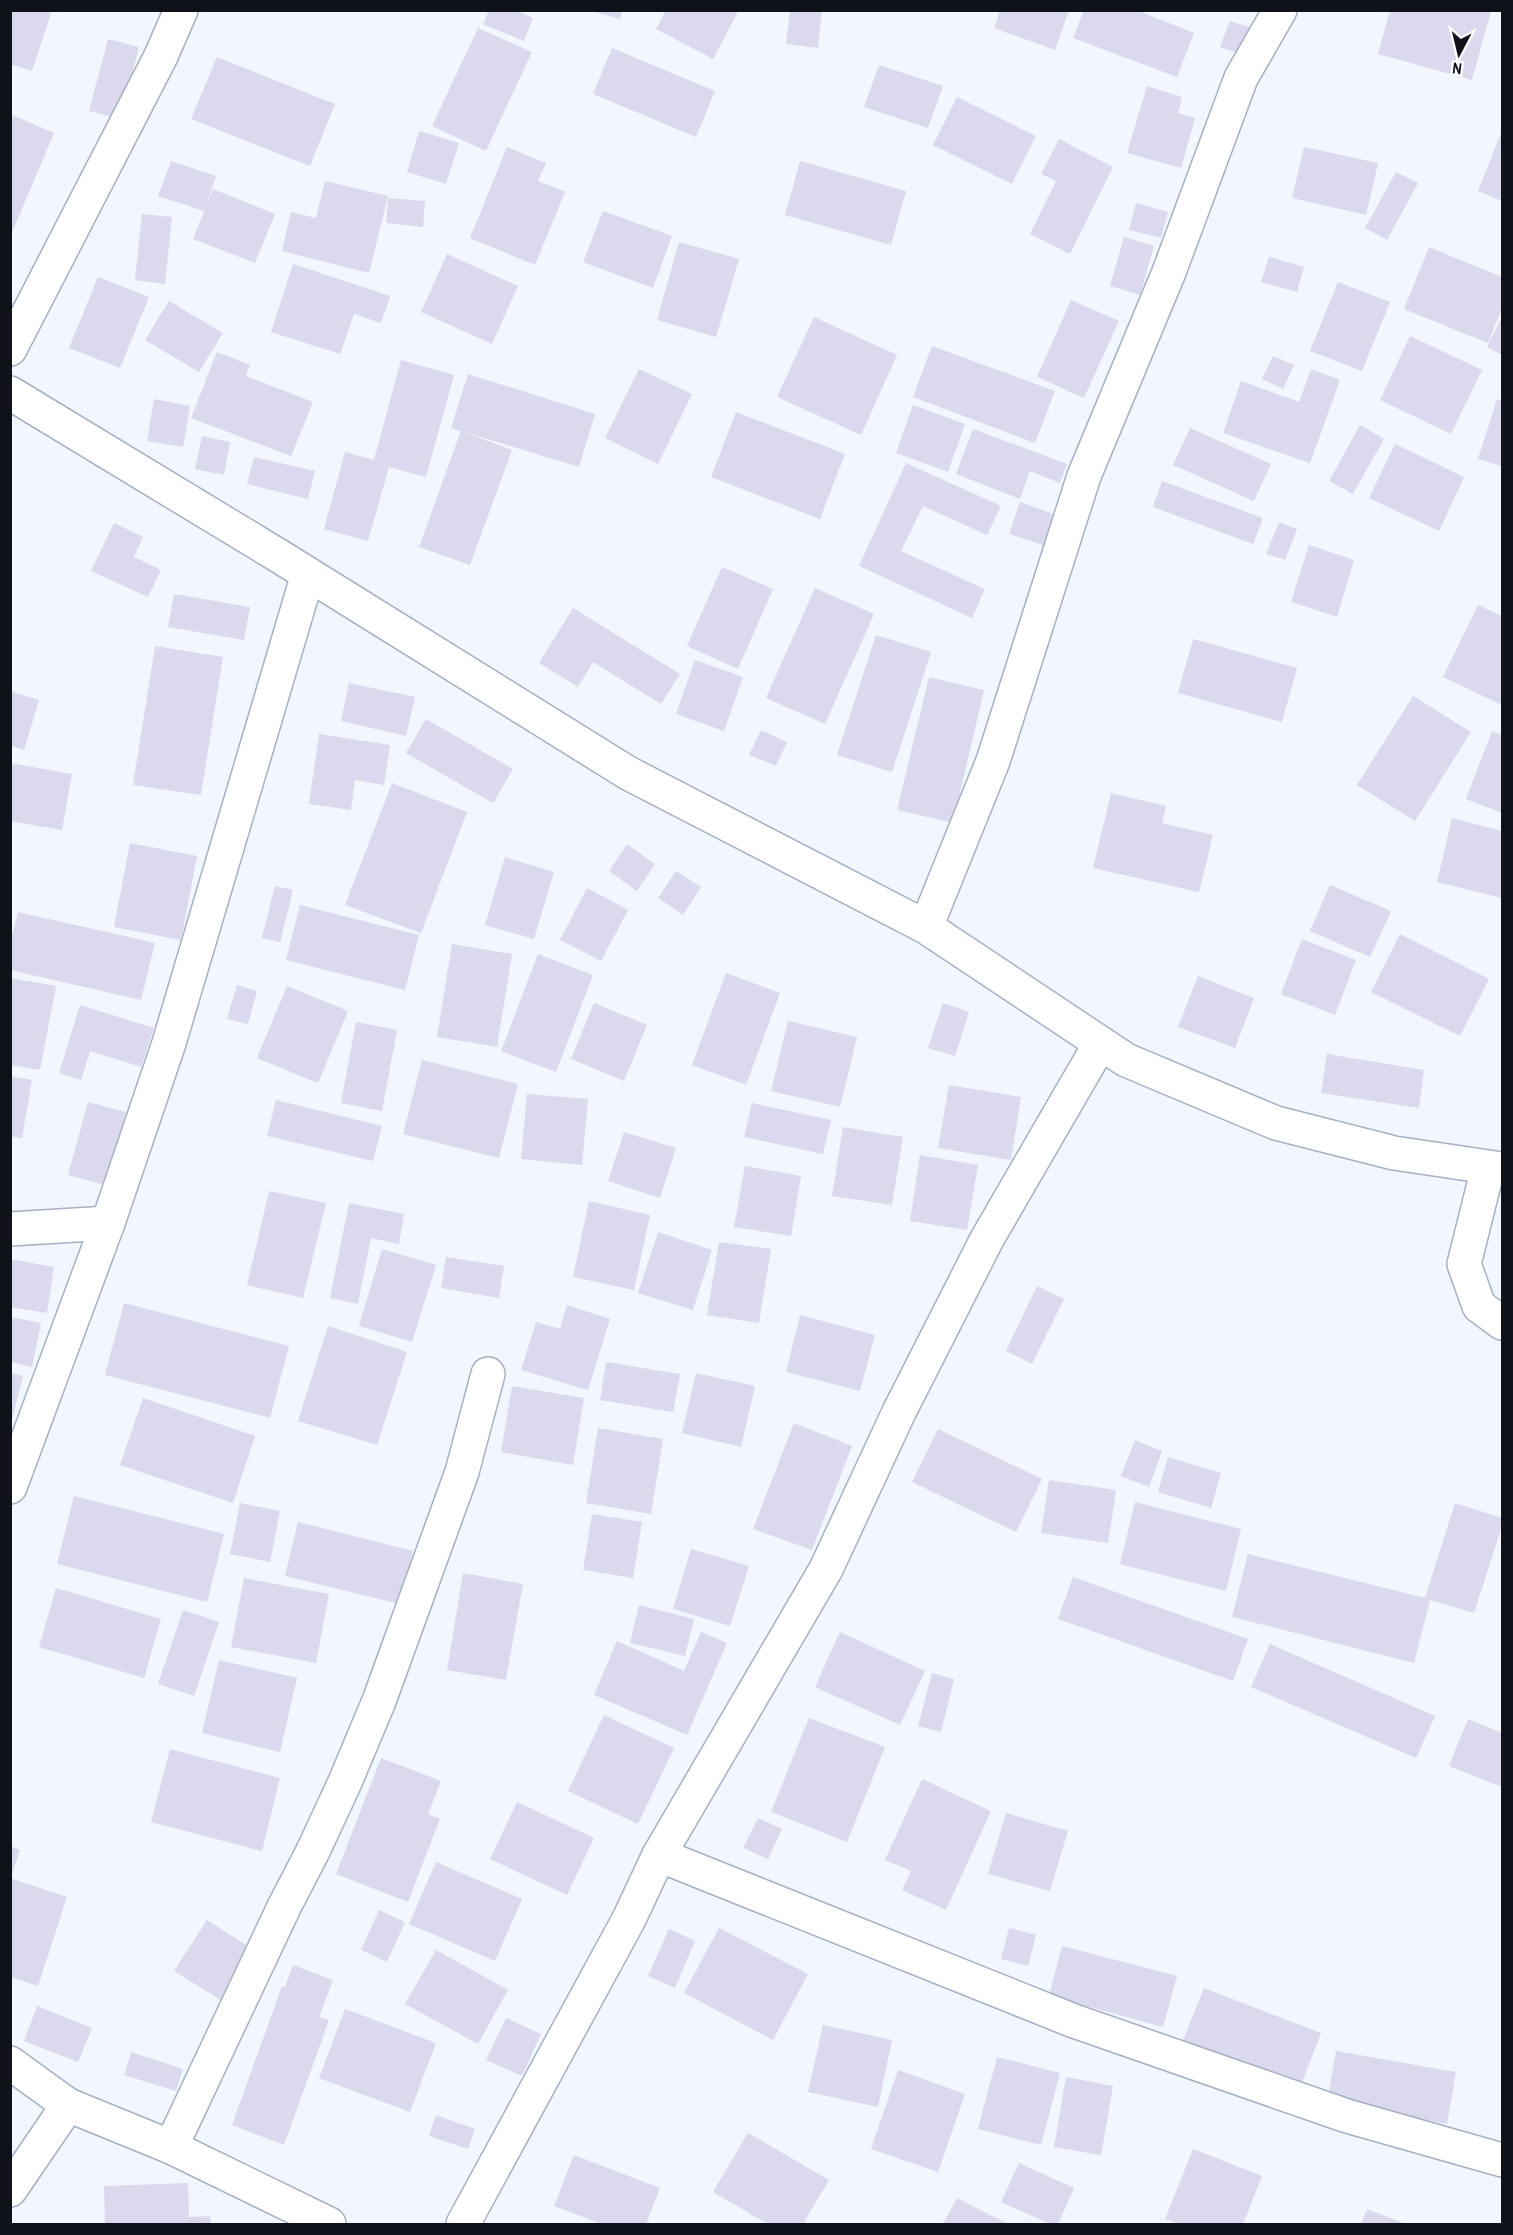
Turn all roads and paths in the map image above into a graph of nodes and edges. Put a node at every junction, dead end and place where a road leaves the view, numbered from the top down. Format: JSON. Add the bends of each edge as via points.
{"nodes":[{"id":1,"x":181,"y":10,"type":"edge"},
{"id":2,"x":1280,"y":10,"type":"edge"},
{"id":3,"x":10,"y":349,"type":"edge"},
{"id":4,"x":10,"y":393,"type":"edge"},
{"id":5,"x":309,"y":574,"type":"junction"},
{"id":6,"x":926,"y":927,"type":"junction"},
{"id":7,"x":1100,"y":1044,"type":"junction"},
{"id":8,"x":1496,"y":1168,"type":"edge"},
{"id":9,"x":108,"y":1223,"type":"junction"},
{"id":10,"x":10,"y":1229,"type":"edge"},
{"id":11,"x":1503,"y":1323,"type":"edge"},
{"id":12,"x":488,"y":1374,"type":"dead end"},
{"id":13,"x":10,"y":1487,"type":"edge"},
{"id":14,"x":659,"y":1855,"type":"junction"},
{"id":15,"x":10,"y":2063,"type":"edge"},
{"id":16,"x":68,"y":2105,"type":"junction"},
{"id":17,"x":171,"y":2147,"type":"junction"},
{"id":18,"x":1503,"y":2160,"type":"edge"},
{"id":19,"x":10,"y":2190,"type":"edge"},
{"id":20,"x":329,"y":2224,"type":"edge"},
{"id":21,"x":463,"y":2224,"type":"edge"}],
"edges":[{"from":1,"to":3,"type":"street"},
{"from":2,"to":6,"type":"street","via":[[1241,78],[1169,272],[1084,476],[993,761]]},
{"from":4,"to":5,"type":"street"},
{"from":5,"to":6,"type":"street","via":[[628,773]]},
{"from":5,"to":9,"type":"street","via":[[169,1043]]},
{"from":6,"to":7,"type":"street"},
{"from":7,"to":8,"type":"street","via":[[1126,1060],[1276,1123],[1394,1153]]},
{"from":7,"to":14,"type":"street","via":[[987,1239],[899,1412],[826,1569]]},
{"from":8,"to":11,"type":"street","via":[[1464,1264],[1479,1306]]},
{"from":9,"to":10,"type":"street"},
{"from":9,"to":13,"type":"street"},
{"from":12,"to":17,"type":"street","via":[[462,1472],[375,1711],[313,1851]]},
{"from":14,"to":18,"type":"street","via":[[1074,2021],[1347,2116]]},
{"from":14,"to":21,"type":"street","via":[[629,1919]]},
{"from":15,"to":16,"type":"street"},
{"from":16,"to":17,"type":"street"},
{"from":16,"to":19,"type":"street"},
{"from":17,"to":20,"type":"street"}]}
